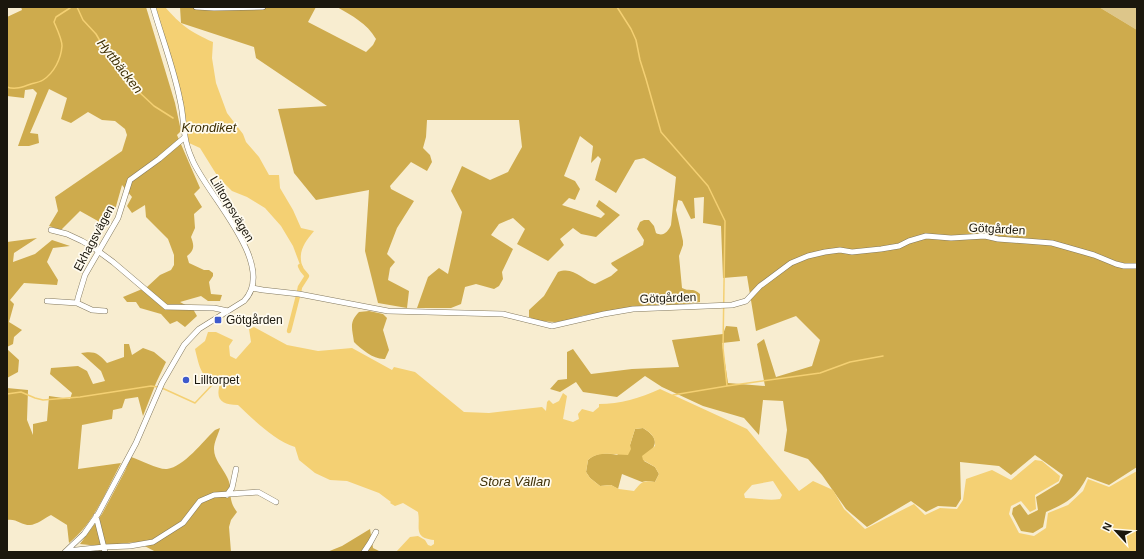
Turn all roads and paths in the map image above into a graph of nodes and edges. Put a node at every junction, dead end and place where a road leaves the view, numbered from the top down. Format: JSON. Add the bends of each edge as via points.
{"nodes":[{"id":1,"x":153,"y":7,"type":"edge"},
{"id":2,"x":196,"y":7,"type":"edge"},
{"id":3,"x":263,"y":7,"type":"edge"},
{"id":4,"x":185,"y":137,"type":"junction"},
{"id":5,"x":51,"y":230,"type":"dead end"},
{"id":6,"x":99,"y":252,"type":"junction"},
{"id":7,"x":1137,"y":266,"type":"edge"},
{"id":8,"x":252,"y":288,"type":"junction"},
{"id":9,"x":47,"y":301,"type":"dead end"},
{"id":10,"x":77,"y":303,"type":"junction"},
{"id":11,"x":105,"y":311,"type":"dead end"},
{"id":12,"x":228,"y":312,"type":"junction"},
{"id":13,"x":236,"y":469,"type":"dead end"},
{"id":14,"x":227,"y":495,"type":"junction"},
{"id":15,"x":276,"y":502,"type":"dead end"},
{"id":16,"x":96,"y":516,"type":"junction"},
{"id":17,"x":376,"y":532,"type":"dead end"},
{"id":18,"x":105,"y":550,"type":"edge"},
{"id":19,"x":66,"y":551,"type":"edge"},
{"id":20,"x":364,"y":552,"type":"edge"}],
"edges":[{"from":1,"to":4,"type":"street","name":"Lilltorpsvägen","via":[[178,91]]},
{"from":2,"to":3,"type":"street"},
{"from":4,"to":6,"type":"street","name":"Ekhagsvägen","via":[[130,180],[120,213]]},
{"from":4,"to":8,"type":"street","name":"Lilltorpsvägen","via":[[193,161],[244,245],[252,267]]},
{"from":5,"to":6,"type":"street","via":[[67,234]]},
{"from":6,"to":10,"type":"street","name":"Ekhagsvägen","via":[[85,275]]},
{"from":6,"to":12,"type":"street","via":[[166,307],[214,308]]},
{"from":7,"to":8,"type":"street","name":"Götgården","via":[[1116,264],[1094,254],[1052,243],[985,236],[926,236],[899,246],[852,252],[840,250],[808,256],[791,263],[760,286],[746,301],[732,305],[633,309],[552,326],[503,314],[388,311]]},
{"from":8,"to":12,"type":"street","via":[[246,300]]},
{"from":9,"to":10,"type":"street"},
{"from":10,"to":11,"type":"street","via":[[92,310]]},
{"from":12,"to":16,"type":"street","via":[[199,329],[184,345],[162,384],[136,443]]},
{"from":13,"to":14,"type":"street","via":[[232,488]]},
{"from":14,"to":15,"type":"street","via":[[258,492]]},
{"from":14,"to":18,"type":"street","via":[[200,501],[183,523],[153,542]]},
{"from":16,"to":18,"type":"street"},
{"from":16,"to":19,"type":"street","via":[[84,534]]},
{"from":17,"to":20,"type":"street"},
{"from":18,"to":19,"type":"street"}]}
